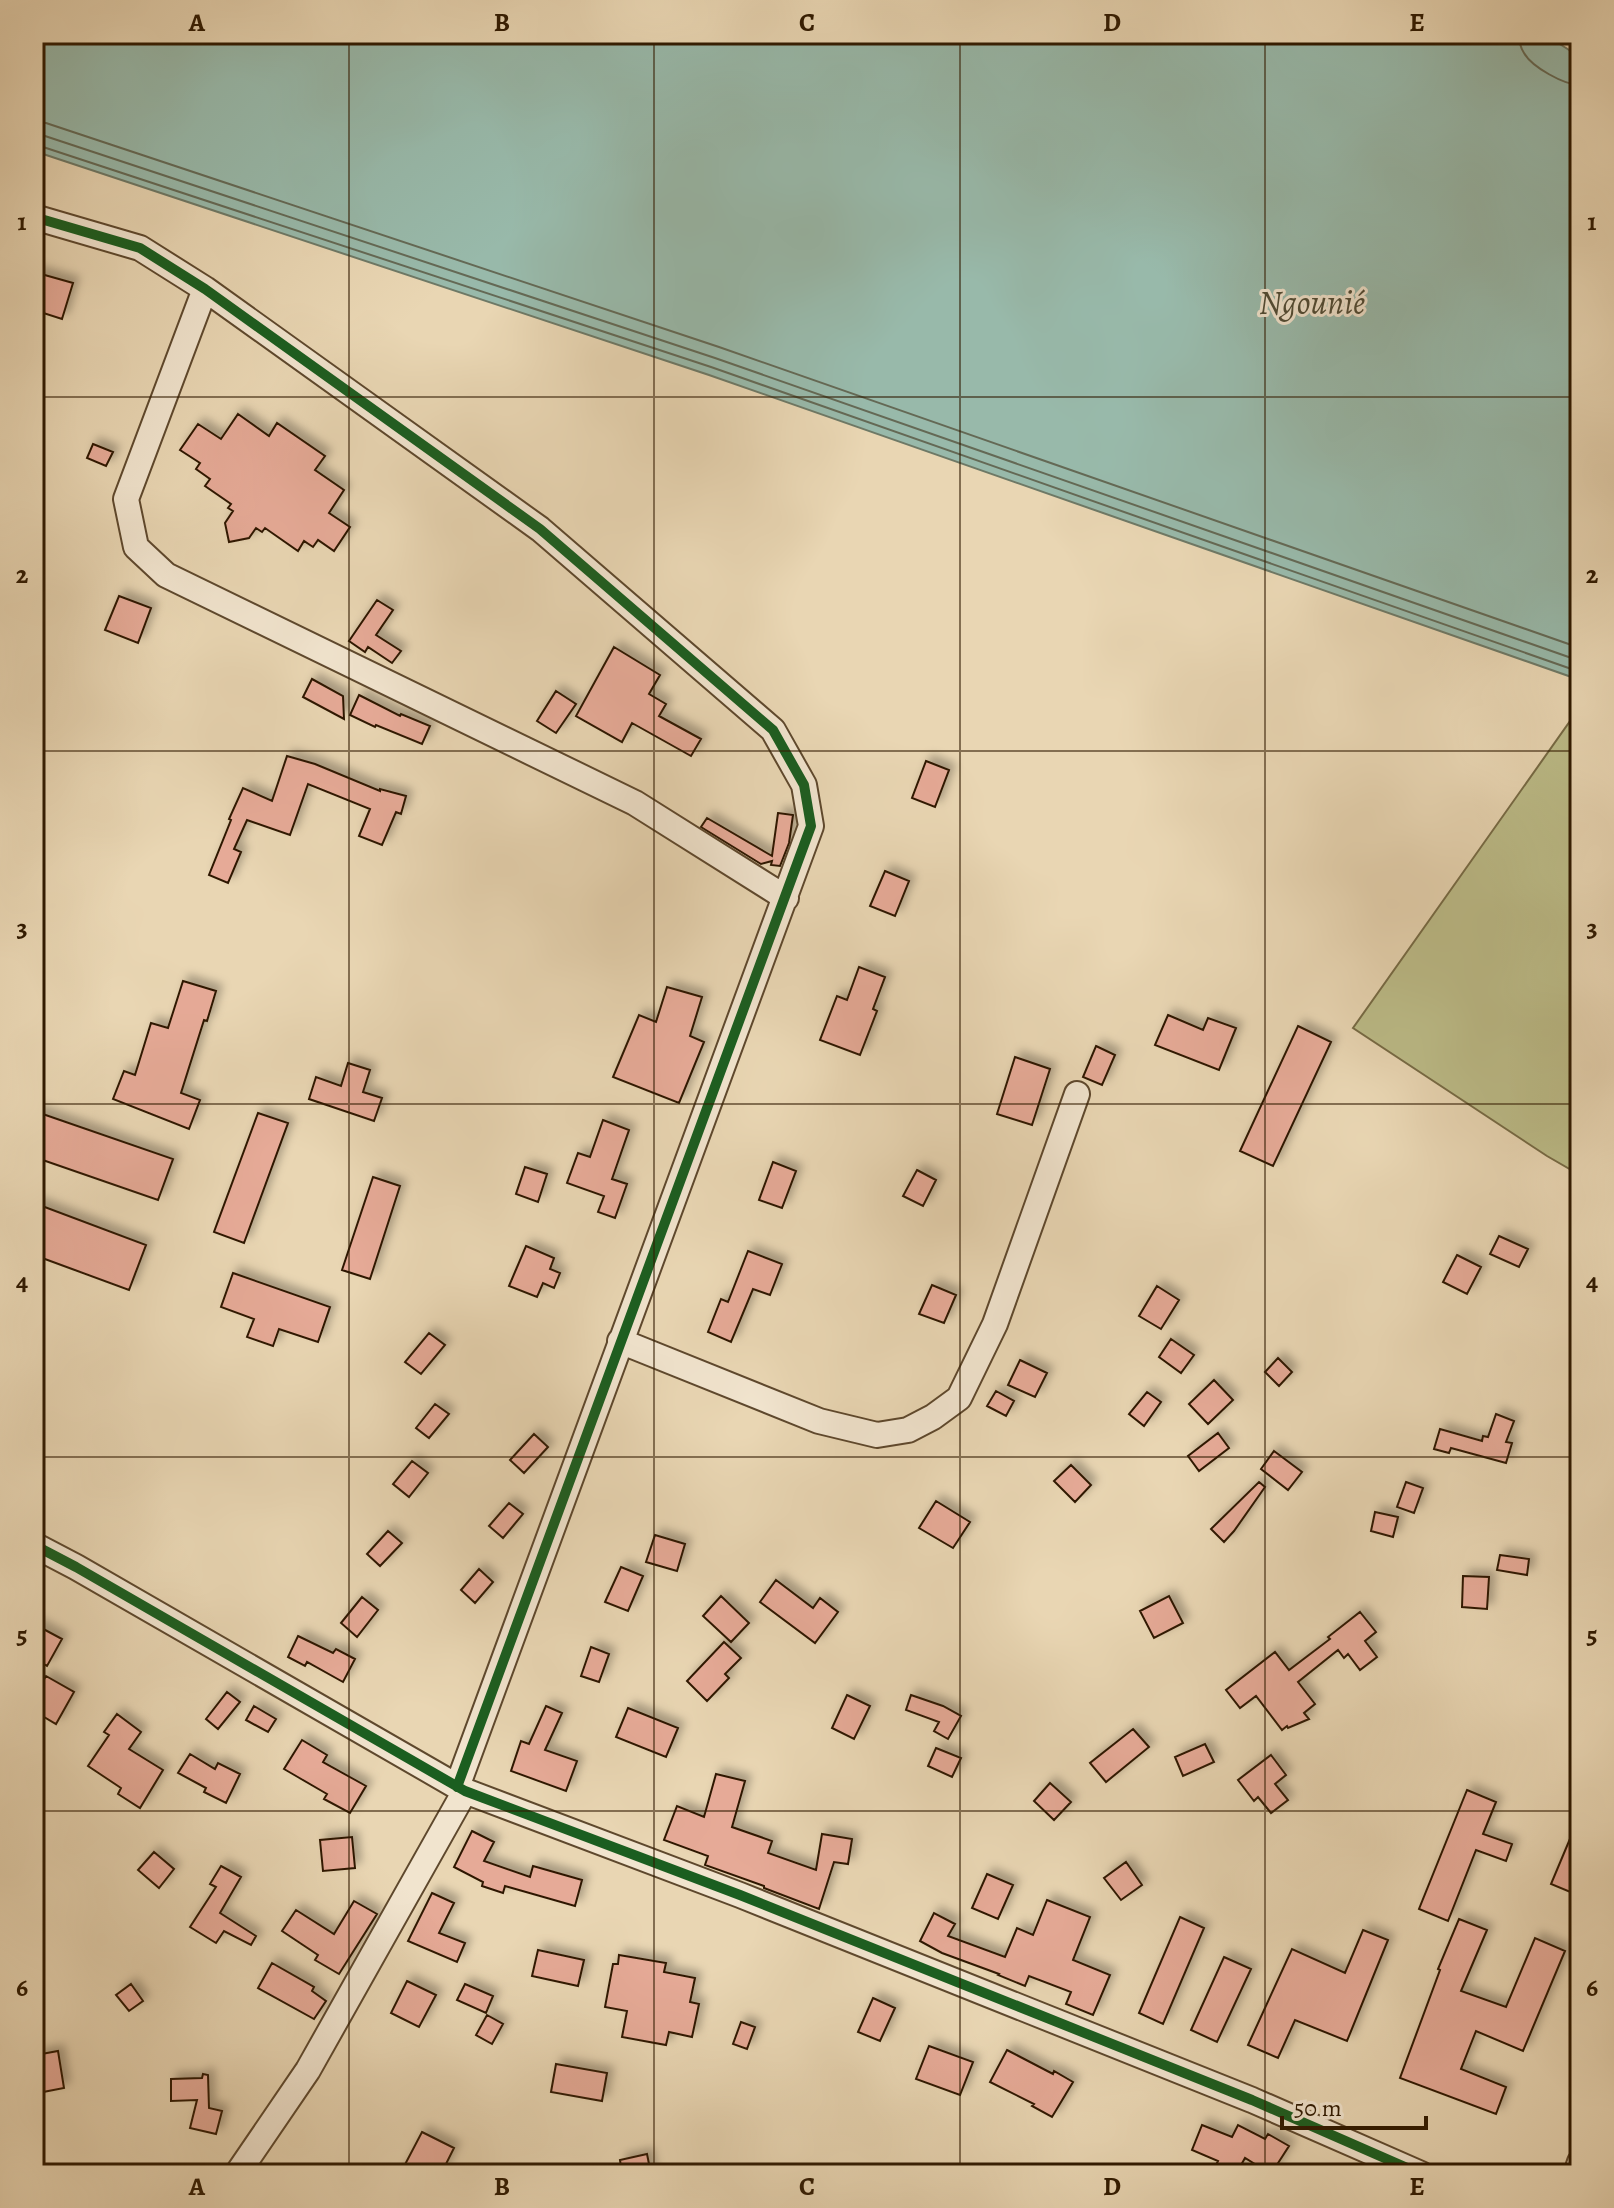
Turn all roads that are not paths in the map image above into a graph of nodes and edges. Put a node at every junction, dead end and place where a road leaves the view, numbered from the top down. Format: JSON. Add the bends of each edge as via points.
{"nodes":[{"id":1,"x":34,"y":217,"type":"edge"},
{"id":2,"x":205,"y":289,"type":"junction"},
{"id":3,"x":786,"y":898,"type":"junction"},
{"id":4,"x":1077,"y":1094,"type":"dead end"},
{"id":5,"x":620,"y":1341,"type":"junction"},
{"id":6,"x":34,"y":1545,"type":"edge"},
{"id":7,"x":461,"y":1789,"type":"junction"},
{"id":8,"x":1580,"y":2162,"type":"edge"},
{"id":9,"x":237,"y":2174,"type":"edge"},
{"id":10,"x":1421,"y":2174,"type":"edge"},
{"id":11,"x":1576,"y":2174,"type":"edge"}],
"edges":[{"from":1,"to":2,"type":"street","via":[[140,248]]},
{"from":2,"to":3,"type":"street","via":[[540,529],[773,730],[804,785],[811,826]]},
{"from":2,"to":3,"type":"street","via":[[126,499],[136,547],[166,575],[635,803]]},
{"from":3,"to":5,"type":"street"},
{"from":4,"to":5,"type":"street","via":[[995,1324],[959,1398],[933,1417],[908,1430],[863,1432],[819,1421]]},
{"from":5,"to":7,"type":"street"},
{"from":6,"to":7,"type":"street"},
{"from":7,"to":9,"type":"street","via":[[308,2070]]},
{"from":7,"to":10,"type":"street","via":[[740,1895]]},
{"from":8,"to":11,"type":"street"}]}
